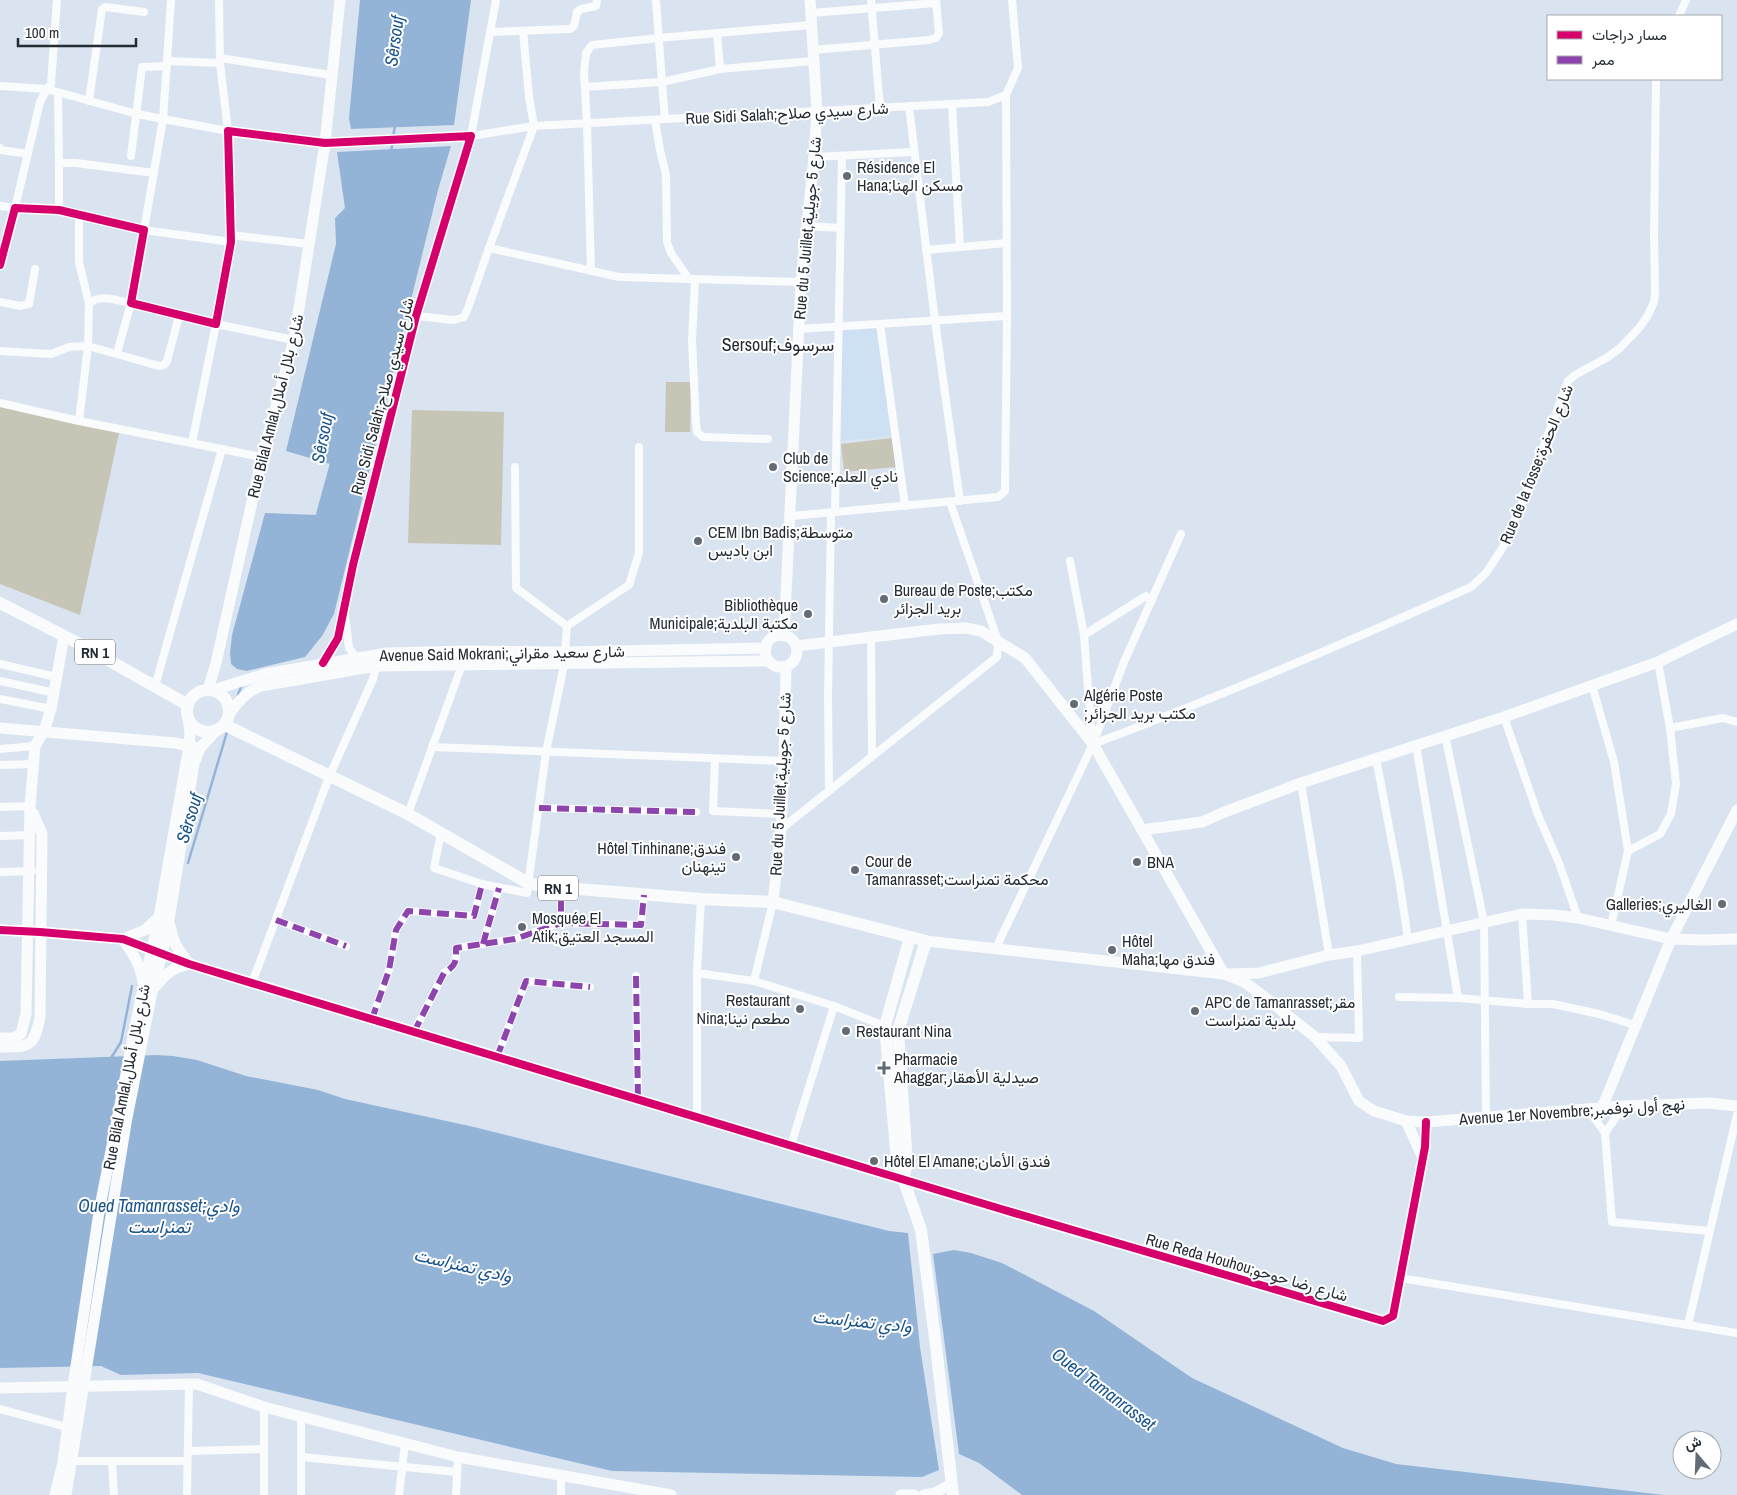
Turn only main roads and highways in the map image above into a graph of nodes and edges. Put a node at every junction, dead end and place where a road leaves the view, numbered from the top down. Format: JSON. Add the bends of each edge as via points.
{"nodes":[{"id":1,"x":0,"y":602,"type":"edge"},
{"id":2,"x":188,"y":705,"type":"junction"},
{"id":3,"x":220,"y":728,"type":"junction"},
{"id":4,"x":910,"y":937,"type":"junction"},
{"id":5,"x":904,"y":1179,"type":"junction"},
{"id":6,"x":954,"y":1491,"type":"edge"}],
"edges":[{"from":1,"to":2,"type":"main road","number":"RN 1"},
{"from":2,"to":3,"type":"main road","via":[[188,718],[196,729],[202,732]]},
{"from":2,"to":3,"type":"main road","via":[[195,694],[210,690],[218,692],[227,700],[230,713]]},
{"from":3,"to":4,"type":"main road","number":"RN 1","via":[[408,814],[540,886],[773,902]]},
{"from":4,"to":5,"type":"main road","via":[[885,1026],[897,1161]]},
{"from":4,"to":5,"type":"main road","number":"RN 1","via":[[926,942],[898,1031],[908,1164]]},
{"from":5,"to":6,"type":"main road","via":[[921,1230]]}]}
